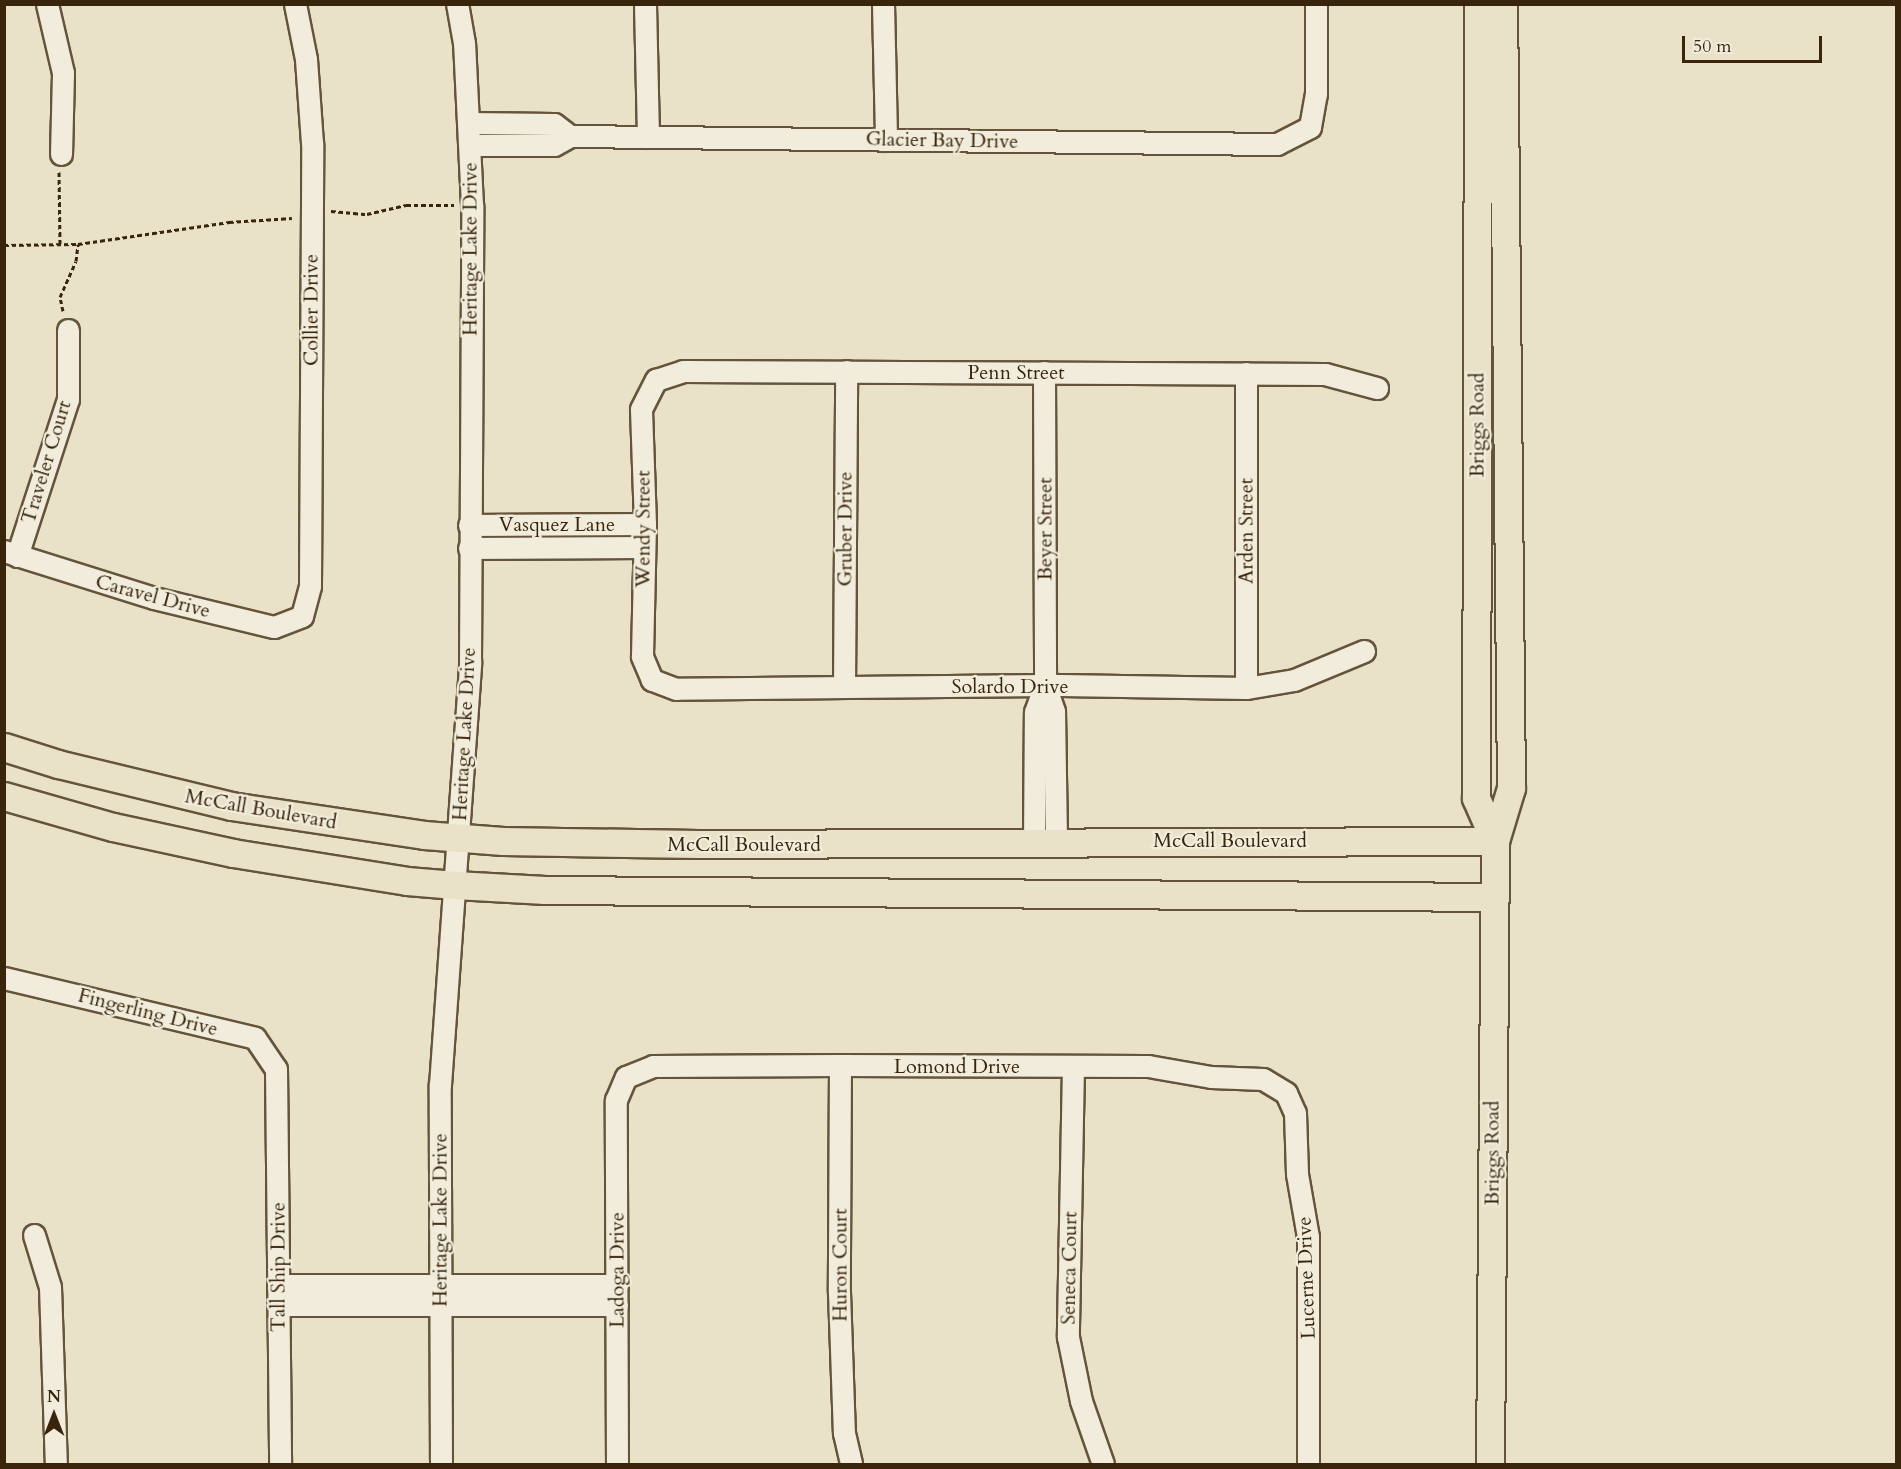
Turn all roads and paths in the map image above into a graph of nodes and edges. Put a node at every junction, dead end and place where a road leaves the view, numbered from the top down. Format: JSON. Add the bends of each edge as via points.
{"nodes":[{"id":1,"x":47,"y":4,"type":"edge"},
{"id":2,"x":295,"y":4,"type":"edge"},
{"id":3,"x":457,"y":4,"type":"edge"},
{"id":4,"x":645,"y":4,"type":"edge"},
{"id":5,"x":883,"y":4,"type":"edge"},
{"id":6,"x":1316,"y":4,"type":"edge"},
{"id":7,"x":1479,"y":4,"type":"edge"},
{"id":8,"x":1503,"y":4,"type":"edge"},
{"id":9,"x":469,"y":123,"type":"junction"},
{"id":10,"x":570,"y":136,"type":"junction"},
{"id":11,"x":648,"y":137,"type":"junction"},
{"id":12,"x":886,"y":140,"type":"junction"},
{"id":13,"x":470,"y":145,"type":"junction"},
{"id":14,"x":61,"y":154,"type":"joint"},
{"id":15,"x":443,"y":204,"type":"dead end"},
{"id":16,"x":312,"y":214,"type":"junction"},
{"id":17,"x":78,"y":244,"type":"junction"},
{"id":18,"x":4,"y":245,"type":"edge"},
{"id":19,"x":60,"y":245,"type":"junction"},
{"id":20,"x":68,"y":330,"type":"joint"},
{"id":21,"x":846,"y":371,"type":"junction"},
{"id":22,"x":1044,"y":372,"type":"junction"},
{"id":23,"x":1246,"y":373,"type":"junction"},
{"id":24,"x":656,"y":380,"type":"joint"},
{"id":25,"x":1377,"y":388,"type":"dead end"},
{"id":26,"x":645,"y":524,"type":"junction"},
{"id":27,"x":470,"y":525,"type":"junction"},
{"id":28,"x":645,"y":547,"type":"junction"},
{"id":29,"x":469,"y":548,"type":"junction"},
{"id":30,"x":11,"y":554,"type":"edge"},
{"id":31,"x":302,"y":616,"type":"joint"},
{"id":32,"x":1364,"y":651,"type":"dead end"},
{"id":33,"x":651,"y":680,"type":"joint"},
{"id":34,"x":1045,"y":685,"type":"junction"},
{"id":35,"x":844,"y":687,"type":"junction"},
{"id":36,"x":1246,"y":688,"type":"junction"},
{"id":37,"x":4,"y":747,"type":"edge"},
{"id":38,"x":4,"y":796,"type":"edge"},
{"id":39,"x":458,"y":837,"type":"junction"},
{"id":40,"x":1495,"y":841,"type":"junction"},
{"id":41,"x":1045,"y":843,"type":"junction"},
{"id":42,"x":455,"y":885,"type":"junction"},
{"id":43,"x":1494,"y":897,"type":"junction"},
{"id":44,"x":4,"y":978,"type":"edge"},
{"id":45,"x":840,"y":1065,"type":"junction"},
{"id":46,"x":1073,"y":1066,"type":"junction"},
{"id":47,"x":276,"y":1069,"type":"joint"},
{"id":48,"x":626,"y":1077,"type":"joint"},
{"id":49,"x":1286,"y":1093,"type":"joint"},
{"id":50,"x":34,"y":1235,"type":"dead end"},
{"id":51,"x":440,"y":1294,"type":"junction"},
{"id":52,"x":278,"y":1295,"type":"junction"},
{"id":53,"x":617,"y":1295,"type":"junction"},
{"id":54,"x":56,"y":1464,"type":"edge"},
{"id":55,"x":280,"y":1464,"type":"edge"},
{"id":56,"x":441,"y":1464,"type":"edge"},
{"id":57,"x":617,"y":1464,"type":"edge"},
{"id":58,"x":851,"y":1464,"type":"edge"},
{"id":59,"x":1104,"y":1464,"type":"edge"},
{"id":60,"x":1308,"y":1464,"type":"edge"},
{"id":61,"x":1490,"y":1464,"type":"edge"}],
"edges":[{"from":1,"to":14,"type":"street","via":[[63,72]]},
{"from":2,"to":16,"type":"street","name":"Collier Drive","via":[[306,59]]},
{"from":3,"to":9,"type":"street","name":"Heritage Lake Drive"},
{"from":4,"to":11,"type":"street"},
{"from":5,"to":12,"type":"street"},
{"from":6,"to":12,"type":"street","name":"Glacier Bay Drive","via":[[1316,94],[1310,127],[1277,144]]},
{"from":7,"to":40,"type":"main road","name":"Briggs Road","via":[[1476,798]]},
{"from":8,"to":40,"type":"main road","name":"Briggs Road","via":[[1511,788]]},
{"from":9,"to":10,"type":"street","name":"Glacier Bay Drive","via":[[554,124]]},
{"from":9,"to":13,"type":"street","name":"Heritage Lake Drive"},
{"from":10,"to":11,"type":"street","name":"Glacier Bay Drive"},
{"from":10,"to":13,"type":"street","name":"Glacier Bay Drive","via":[[554,145]]},
{"from":11,"to":12,"type":"street","name":"Glacier Bay Drive"},
{"from":13,"to":27,"type":"street","name":"Heritage Lake Drive"},
{"from":14,"to":19,"type":"path"},
{"from":15,"to":16,"type":"path","via":[[406,205],[367,214],[339,209]]},
{"from":16,"to":17,"type":"path"},
{"from":16,"to":31,"type":"street","name":"Collier Drive","via":[[310,586]]},
{"from":17,"to":19,"type":"path"},
{"from":17,"to":20,"type":"path","via":[[76,261],[60,297]]},
{"from":18,"to":19,"type":"path"},
{"from":20,"to":30,"type":"street","name":"Traveler Court","via":[[68,399]]},
{"from":21,"to":22,"type":"street","name":"Penn Street"},
{"from":21,"to":24,"type":"street","name":"Penn Street","via":[[683,370]]},
{"from":21,"to":35,"type":"street","name":"Gruber Drive"},
{"from":22,"to":23,"type":"street","name":"Penn Street"},
{"from":22,"to":34,"type":"street","name":"Beyer Street"},
{"from":23,"to":25,"type":"street","name":"Penn Street","via":[[1325,374]]},
{"from":23,"to":36,"type":"street","name":"Arden Street"},
{"from":24,"to":26,"type":"street","name":"Wendy Street","via":[[641,409]]},
{"from":26,"to":27,"type":"street","name":"Vasquez Lane"},
{"from":26,"to":28,"type":"street","name":"Wendy Street"},
{"from":27,"to":29,"type":"street","name":"Heritage Lake Drive"},
{"from":28,"to":29,"type":"street","name":"Vasquez Lane"},
{"from":28,"to":33,"type":"street","name":"Wendy Street","via":[[642,656]]},
{"from":29,"to":39,"type":"street","name":"Heritage Lake Drive","via":[[470,662]]},
{"from":30,"to":31,"type":"street","name":"Caravel Drive","via":[[154,598],[274,627]]},
{"from":32,"to":36,"type":"street","name":"Solardo Drive","via":[[1294,680]]},
{"from":33,"to":35,"type":"street","name":"Solardo Drive","via":[[676,689]]},
{"from":34,"to":35,"type":"street","name":"Solardo Drive"},
{"from":34,"to":36,"type":"street","name":"Solardo Drive"},
{"from":34,"to":41,"type":"street","name":"Beyer Street","via":[[1054,711]]},
{"from":37,"to":39,"type":"main road","name":"McCall Boulevard","via":[[231,806]]},
{"from":38,"to":42,"type":"main road","via":[[113,827],[233,853]]},
{"from":39,"to":41,"type":"main road","name":"McCall Boulevard","via":[[566,844]]},
{"from":39,"to":42,"type":"street","name":"Heritage Lake Drive"},
{"from":40,"to":41,"type":"main road","name":"McCall Boulevard"},
{"from":40,"to":43,"type":"main road","name":"Briggs Road"},
{"from":42,"to":43,"type":"main road","via":[[545,890]]},
{"from":42,"to":51,"type":"street","name":"Heritage Lake Drive","via":[[440,1085]]},
{"from":43,"to":61,"type":"main road","name":"Briggs Road"},
{"from":44,"to":47,"type":"street","name":"Fingerling Drive","via":[[255,1038]]},
{"from":45,"to":46,"type":"street","name":"Lomond Drive"},
{"from":45,"to":48,"type":"street","name":"Lomond Drive","via":[[653,1066]]},
{"from":45,"to":58,"type":"street","name":"Huron Court","via":[[839,1292],[844,1433]]},
{"from":46,"to":49,"type":"street","name":"Lomond Drive","via":[[1148,1066],[1211,1077],[1263,1079]]},
{"from":46,"to":59,"type":"street","name":"Seneca Court","via":[[1068,1337],[1081,1401]]},
{"from":47,"to":52,"type":"street","name":"Tall Ship Drive"},
{"from":48,"to":53,"type":"street","name":"Ladoga Drive","via":[[616,1100]]},
{"from":49,"to":60,"type":"street","name":"Lucerne Drive","via":[[1295,1113],[1297,1174],[1308,1237]]},
{"from":50,"to":54,"type":"street","via":[[50,1287]]},
{"from":51,"to":52,"type":"street"},
{"from":51,"to":53,"type":"street"},
{"from":51,"to":56,"type":"street","name":"Heritage Lake Drive"},
{"from":52,"to":55,"type":"street","name":"Tall Ship Drive"},
{"from":53,"to":57,"type":"street","name":"Ladoga Drive"}]}
